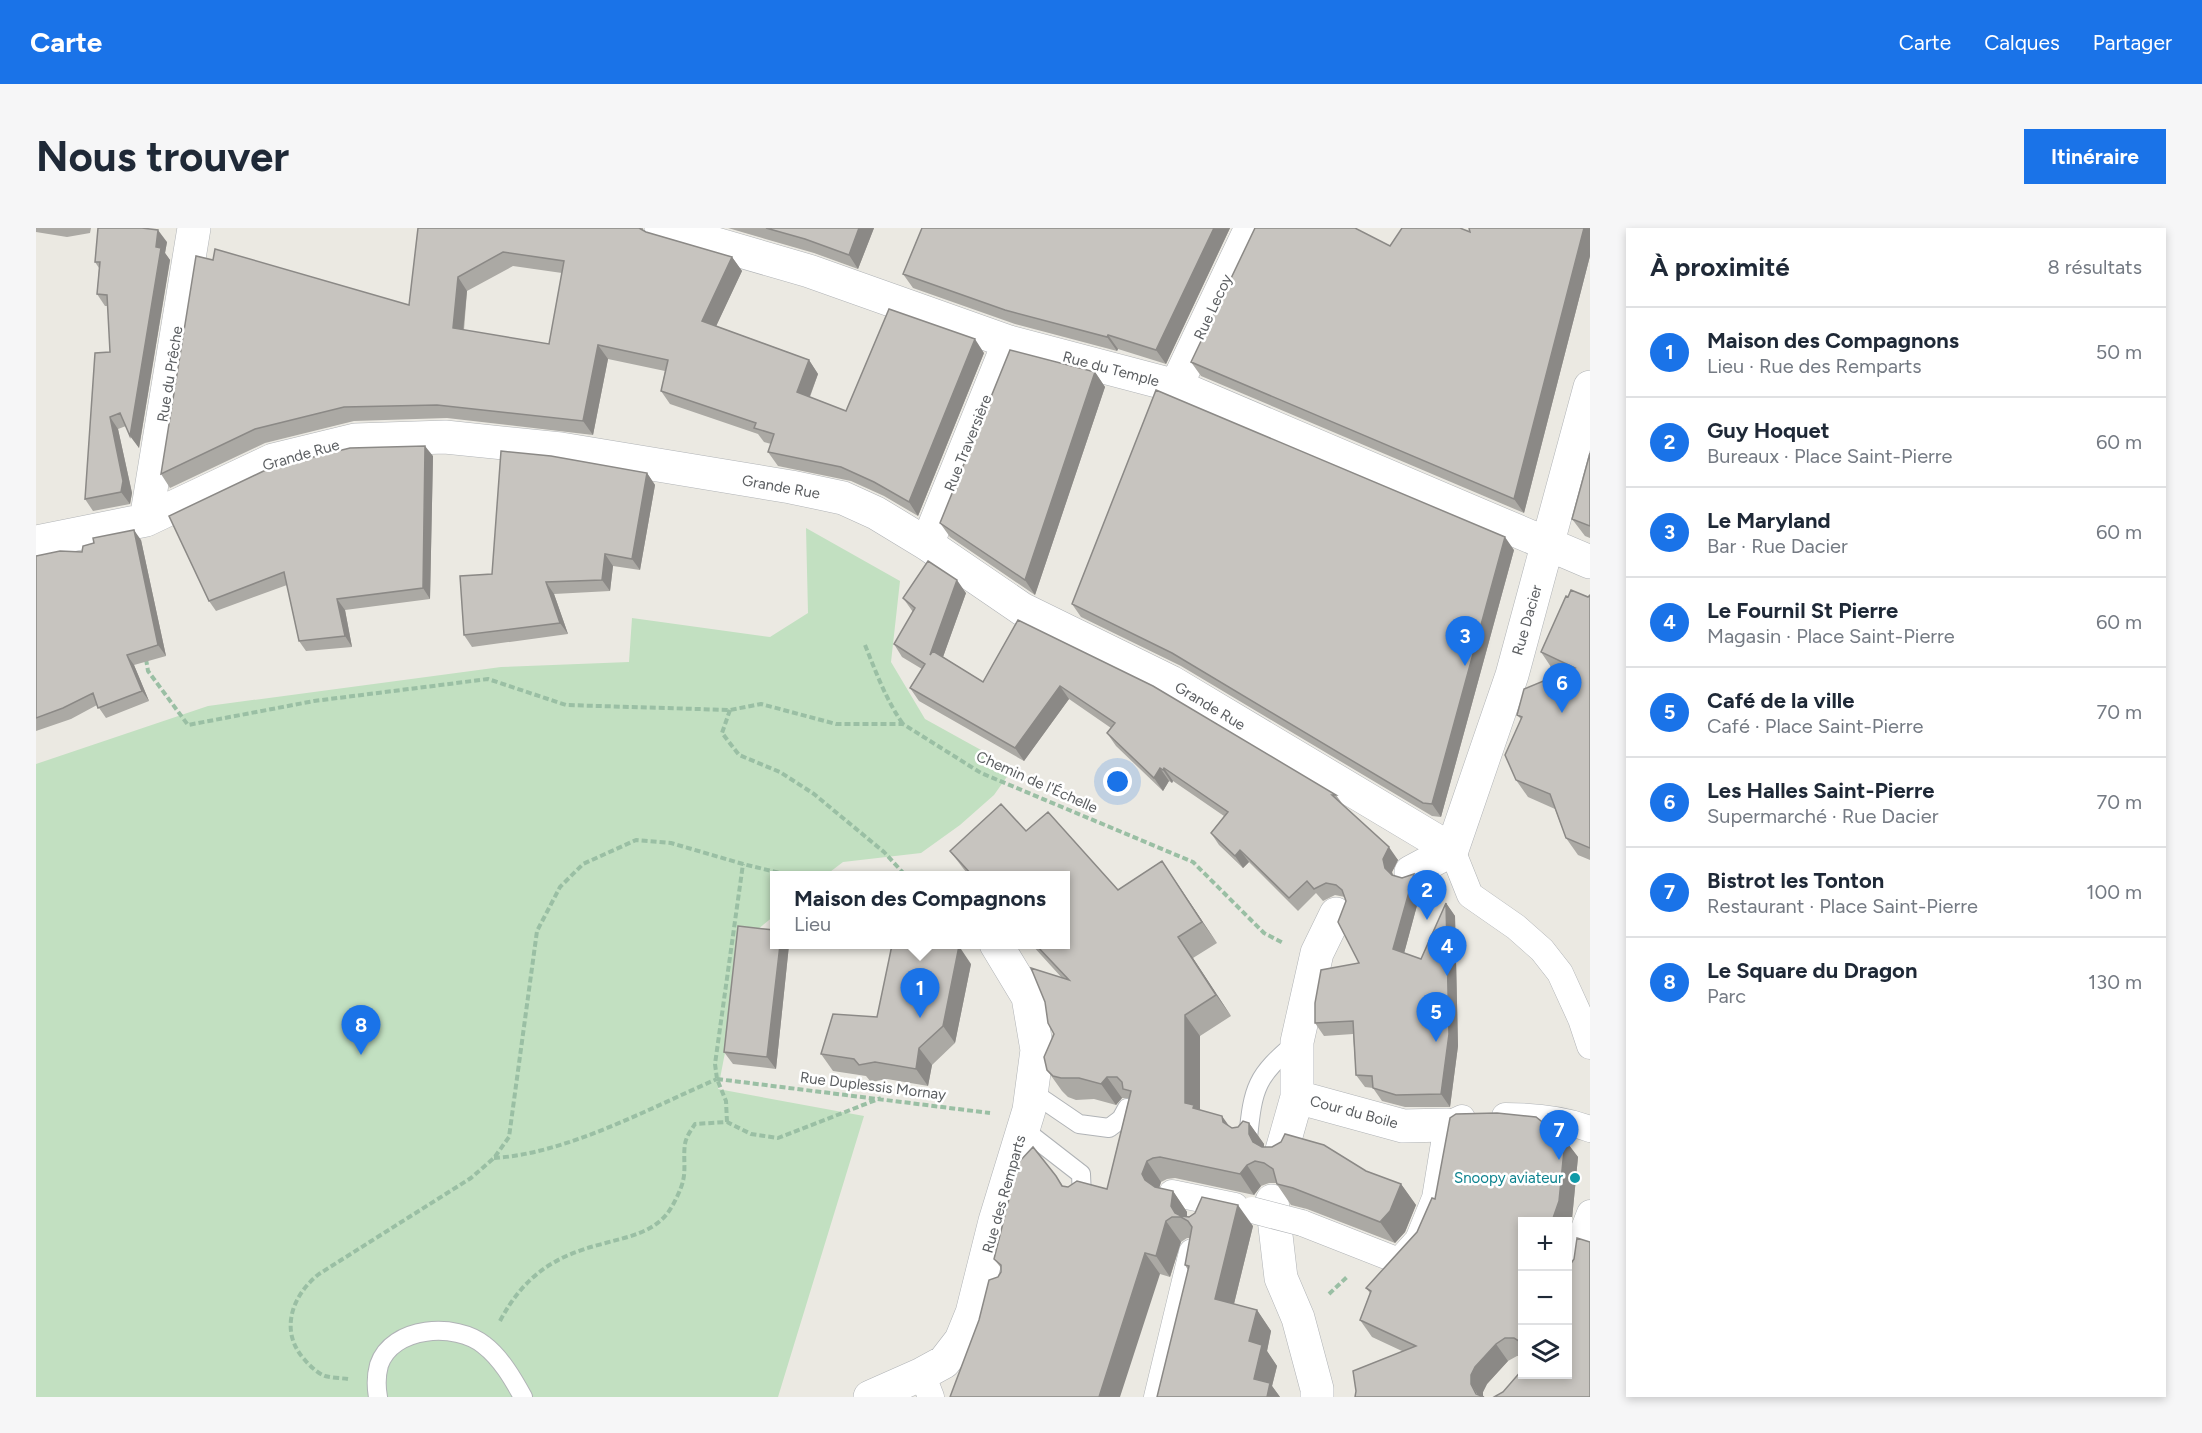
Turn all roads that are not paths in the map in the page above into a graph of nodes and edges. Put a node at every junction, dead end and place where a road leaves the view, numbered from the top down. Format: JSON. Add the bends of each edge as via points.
{"nodes":[{"id":1,"x":194,"y":228,"type":"edge"},
{"id":2,"x":661,"y":228,"type":"edge"},
{"id":3,"x":1251,"y":228,"type":"edge"},
{"id":4,"x":1009,"y":342,"type":"junction"},
{"id":5,"x":1176,"y":386,"type":"junction"},
{"id":6,"x":1590,"y":387,"type":"edge"},
{"id":7,"x":146,"y":520,"type":"junction"},
{"id":8,"x":36,"y":542,"type":"edge"},
{"id":9,"x":927,"y":544,"type":"junction"},
{"id":10,"x":1549,"y":544,"type":"junction"},
{"id":11,"x":1590,"y":562,"type":"edge"},
{"id":12,"x":1452,"y":850,"type":"junction"},
{"id":13,"x":1411,"y":872,"type":"edge"},
{"id":14,"x":1336,"y":914,"type":"dead end"},
{"id":15,"x":998,"y":949,"type":"edge"},
{"id":16,"x":1297,"y":1042,"type":"junction"},
{"id":17,"x":1590,"y":1046,"type":"edge"},
{"id":18,"x":1297,"y":1097,"type":"junction"},
{"id":19,"x":1127,"y":1108,"type":"edge"},
{"id":20,"x":1027,"y":1113,"type":"junction"},
{"id":21,"x":1447,"y":1125,"type":"junction"},
{"id":22,"x":1590,"y":1129,"type":"edge"},
{"id":23,"x":1248,"y":1138,"type":"edge"},
{"id":24,"x":1282,"y":1150,"type":"edge"},
{"id":25,"x":1176,"y":1194,"type":"edge"},
{"id":26,"x":1082,"y":1197,"type":"edge"},
{"id":27,"x":1262,"y":1205,"type":"junction"},
{"id":28,"x":1590,"y":1213,"type":"edge"},
{"id":29,"x":1192,"y":1252,"type":"edge"},
{"id":30,"x":1572,"y":1260,"type":"edge"},
{"id":31,"x":927,"y":1386,"type":"edge"},
{"id":32,"x":377,"y":1390,"type":"edge"},
{"id":33,"x":523,"y":1397,"type":"edge"},
{"id":34,"x":870,"y":1397,"type":"edge"},
{"id":35,"x":1156,"y":1397,"type":"edge"},
{"id":36,"x":1317,"y":1397,"type":"edge"}],
"edges":[{"from":1,"to":7,"type":"street","name":"Rue du Prêche"},
{"from":2,"to":4,"type":"street","name":"Rue du Temple","via":[[809,271]]},
{"from":3,"to":5,"type":"street","name":"Rue Lecoy"},
{"from":4,"to":5,"type":"street","name":"Rue du Temple"},
{"from":4,"to":9,"type":"street","name":"Rue Traversière"},
{"from":5,"to":10,"type":"street","name":"Rue du Temple"},
{"from":6,"to":10,"type":"street","name":"Rue Dacier"},
{"from":7,"to":8,"type":"street","name":"Grande Rue"},
{"from":7,"to":9,"type":"street","name":"Grande Rue","via":[[273,460],[355,440],[446,437],[561,449],[843,498]]},
{"from":9,"to":12,"type":"street","name":"Grande Rue","via":[[1022,609],[1171,682]]},
{"from":10,"to":11,"type":"street","name":"Rue du Temple"},
{"from":10,"to":12,"type":"street","name":"Rue Dacier","via":[[1512,675]]},
{"from":12,"to":13,"type":"street"},
{"from":12,"to":17,"type":"street","via":[[1470,895],[1516,927],[1560,973]]},
{"from":14,"to":16,"type":"street","via":[[1317,953]]},
{"from":15,"to":20,"type":"street","name":"Rue des Remparts","via":[[1028,998],[1037,1050]]},
{"from":16,"to":18,"type":"street"},
{"from":16,"to":23,"type":"lane","via":[[1273,1061],[1258,1083]]},
{"from":18,"to":21,"type":"street","name":"Cour du Boile","via":[[1403,1126]]},
{"from":18,"to":24,"type":"street"},
{"from":19,"to":20,"type":"lane","via":[[1109,1128]]},
{"from":20,"to":26,"type":"lane","via":[[1081,1174]]},
{"from":20,"to":31,"type":"street","name":"Rue des Remparts","via":[[995,1221],[989,1286],[961,1340]]},
{"from":21,"to":22,"type":"street","via":[[1466,1117],[1509,1116],[1579,1124]]},
{"from":21,"to":27,"type":"street","bridge":true,"via":[[1435,1198],[1418,1240],[1399,1261]]},
{"from":25,"to":27,"type":"street","via":[[1172,1193],[1203,1211]]},
{"from":27,"to":36,"type":"street","via":[[1281,1278],[1298,1318]]},
{"from":28,"to":30,"type":"street"},
{"from":29,"to":35,"type":"street"},
{"from":31,"to":34,"type":"street","name":"Rue des Remparts"},
{"from":32,"to":33,"type":"lane","via":[[380,1363],[390,1349],[405,1338],[440,1330],[458,1332],[485,1345]]}]}
